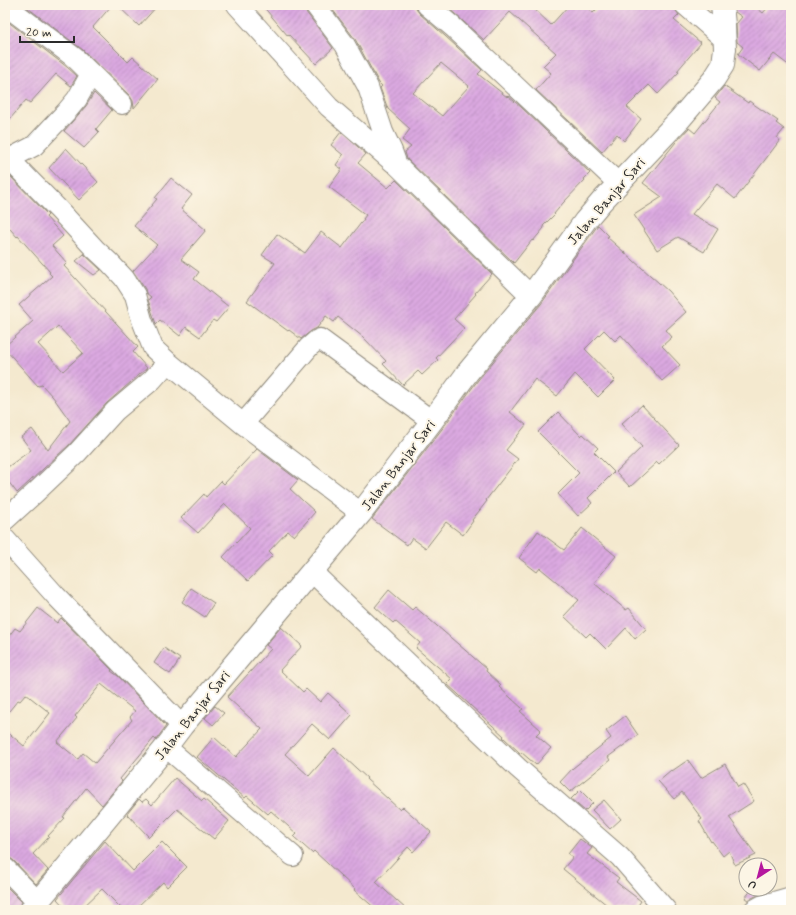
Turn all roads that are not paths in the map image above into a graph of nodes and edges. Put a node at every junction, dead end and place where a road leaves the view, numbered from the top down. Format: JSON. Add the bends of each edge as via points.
{"nodes":[{"id":1,"x":5,"y":5,"type":"edge"},
{"id":2,"x":236,"y":5,"type":"edge"},
{"id":3,"x":315,"y":5,"type":"edge"},
{"id":4,"x":427,"y":5,"type":"edge"},
{"id":5,"x":685,"y":5,"type":"edge"},
{"id":6,"x":722,"y":5,"type":"edge"},
{"id":7,"x":724,"y":40,"type":"junction"},
{"id":8,"x":91,"y":74,"type":"junction"},
{"id":9,"x":122,"y":104,"type":"dead end"},
{"id":10,"x":6,"y":159,"type":"edge"},
{"id":11,"x":397,"y":166,"type":"junction"},
{"id":12,"x":619,"y":184,"type":"junction"},
{"id":13,"x":531,"y":296,"type":"junction"},
{"id":14,"x":168,"y":362,"type":"junction"},
{"id":15,"x":432,"y":421,"type":"junction"},
{"id":16,"x":243,"y":424,"type":"junction"},
{"id":17,"x":361,"y":512,"type":"junction"},
{"id":18,"x":5,"y":520,"type":"edge"},
{"id":19,"x":5,"y":539,"type":"edge"},
{"id":20,"x":312,"y":572,"type":"junction"},
{"id":21,"x":182,"y":726,"type":"junction"},
{"id":22,"x":166,"y":747,"type":"junction"},
{"id":23,"x":293,"y":856,"type":"dead end"},
{"id":24,"x":5,"y":868,"type":"edge"},
{"id":25,"x":791,"y":897,"type":"edge"},
{"id":26,"x":35,"y":906,"type":"edge"},
{"id":27,"x":666,"y":910,"type":"edge"},
{"id":28,"x":754,"y":910,"type":"edge"}],
"edges":[{"from":1,"to":8,"type":"street","via":[[75,58]]},
{"from":2,"to":11,"type":"street","via":[[329,107]]},
{"from":3,"to":11,"type":"street","via":[[345,45],[368,87]]},
{"from":4,"to":12,"type":"street"},
{"from":5,"to":7,"type":"street"},
{"from":6,"to":7,"type":"street","name":"Jalan Banjar Sari"},
{"from":7,"to":12,"type":"street","name":"Jalan Banjar Sari","via":[[723,65],[714,79]]},
{"from":8,"to":9,"type":"street"},
{"from":8,"to":10,"type":"street","via":[[77,99],[34,146]]},
{"from":10,"to":14,"type":"street","via":[[124,278],[135,295],[153,348]]},
{"from":11,"to":13,"type":"street"},
{"from":12,"to":13,"type":"street","name":"Jalan Banjar Sari","via":[[585,221]]},
{"from":13,"to":15,"type":"street","name":"Jalan Banjar Sari","via":[[468,372]]},
{"from":14,"to":16,"type":"street"},
{"from":14,"to":18,"type":"street","via":[[152,380],[115,411],[67,463]]},
{"from":15,"to":16,"type":"street","via":[[320,339],[309,347]]},
{"from":15,"to":17,"type":"street","name":"Jalan Banjar Sari"},
{"from":16,"to":17,"type":"street"},
{"from":17,"to":20,"type":"street","name":"Jalan Banjar Sari"},
{"from":19,"to":21,"type":"street","via":[[56,596]]},
{"from":20,"to":21,"type":"street","name":"Jalan Banjar Sari"},
{"from":20,"to":27,"type":"street","via":[[518,768],[620,857]]},
{"from":21,"to":22,"type":"street","name":"Jalan Banjar Sari"},
{"from":22,"to":23,"type":"street"},
{"from":22,"to":26,"type":"street","name":"Jalan Banjar Sari"},
{"from":24,"to":26,"type":"street"},
{"from":25,"to":28,"type":"street"}]}
